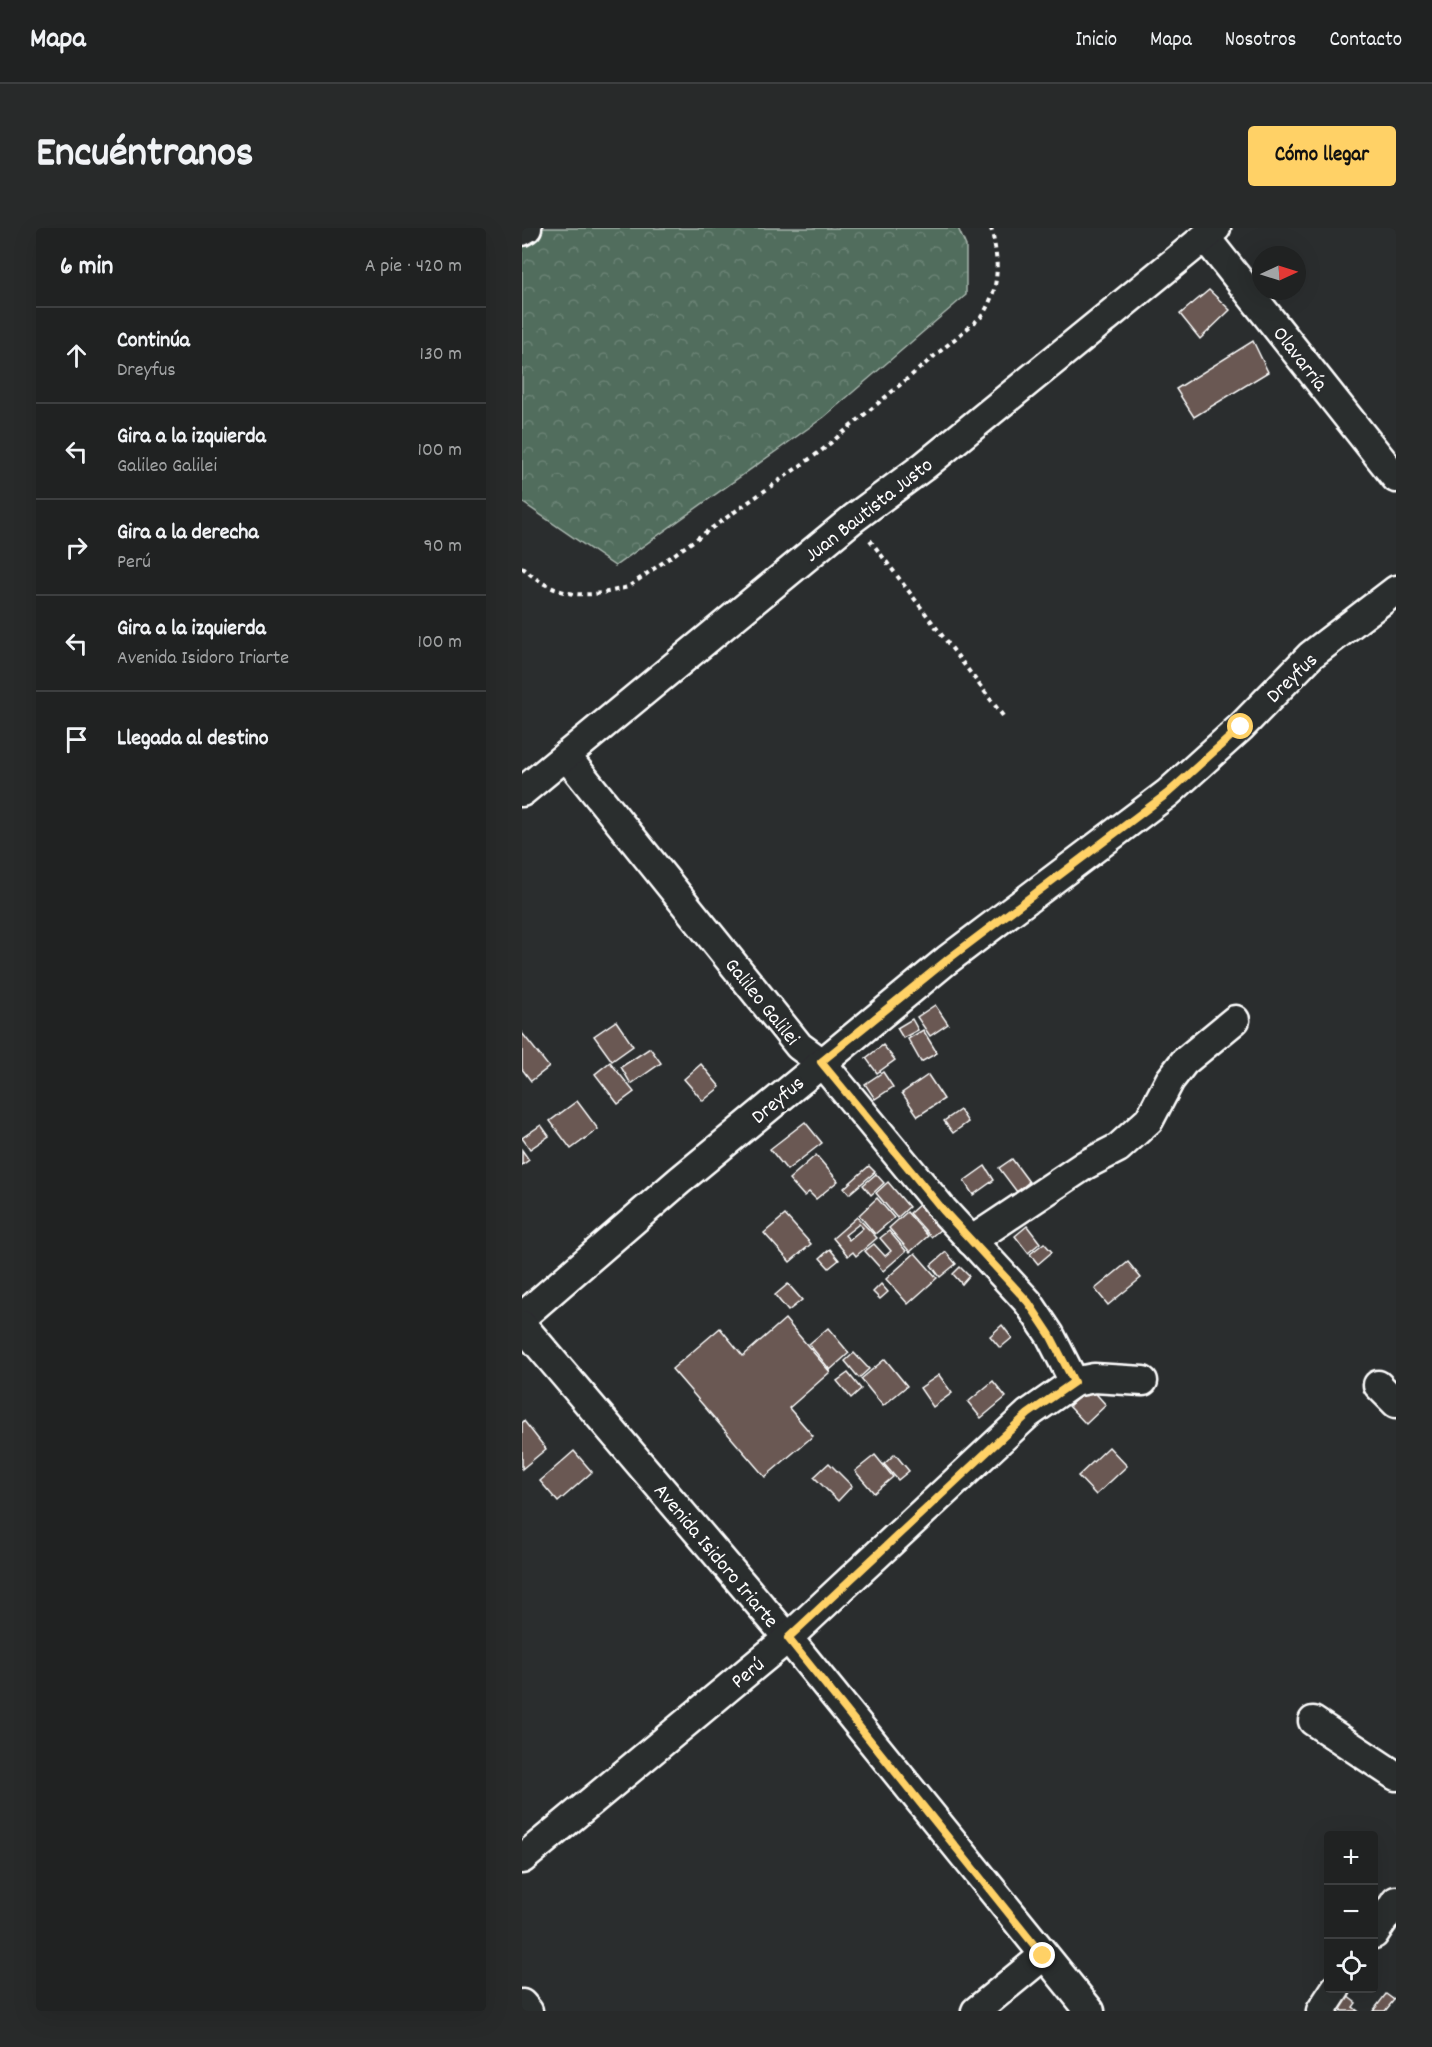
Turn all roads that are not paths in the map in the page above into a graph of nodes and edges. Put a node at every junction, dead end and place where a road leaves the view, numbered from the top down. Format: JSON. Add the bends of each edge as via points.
{"nodes":[{"id":1,"x":527,"y":228,"type":"edge"},
{"id":2,"x":522,"y":231,"type":"edge"},
{"id":3,"x":1211,"y":233,"type":"edge"},
{"id":4,"x":1396,"y":478,"type":"edge"},
{"id":5,"x":1396,"y":590,"type":"edge"},
{"id":6,"x":566,"y":756,"type":"junction"},
{"id":7,"x":522,"y":792,"type":"edge"},
{"id":8,"x":1235,"y":1020,"type":"dead end"},
{"id":9,"x":821,"y":1062,"type":"junction"},
{"id":10,"x":971,"y":1241,"type":"junction"},
{"id":11,"x":522,"y":1317,"type":"edge"},
{"id":12,"x":522,"y":1325,"type":"edge"},
{"id":13,"x":1143,"y":1381,"type":"dead end"},
{"id":14,"x":1074,"y":1382,"type":"junction"},
{"id":15,"x":788,"y":1638,"type":"junction"},
{"id":16,"x":1313,"y":1721,"type":"dead end"},
{"id":17,"x":1396,"y":1776,"type":"edge"},
{"id":18,"x":522,"y":1859,"type":"edge"},
{"id":19,"x":1396,"y":1901,"type":"edge"},
{"id":20,"x":1378,"y":1928,"type":"edge"},
{"id":21,"x":1043,"y":1956,"type":"junction"},
{"id":22,"x":1333,"y":1993,"type":"edge"},
{"id":23,"x":522,"y":2004,"type":"edge"},
{"id":24,"x":528,"y":2011,"type":"edge"},
{"id":25,"x":976,"y":2011,"type":"edge"},
{"id":26,"x":1090,"y":2011,"type":"edge"},
{"id":27,"x":1321,"y":2011,"type":"edge"}],
"edges":[{"from":1,"to":2,"type":"street"},
{"from":3,"to":4,"type":"street","name":"Olavarría"},
{"from":3,"to":6,"type":"street","name":"Juan Bautista Justo","via":[[923,467],[854,518]]},
{"from":5,"to":9,"type":"street","name":"Dreyfus","via":[[1311,655],[1241,727],[1168,793],[947,960]]},
{"from":6,"to":7,"type":"street","name":"Juan Bautista Justo"},
{"from":6,"to":9,"type":"street","name":"Galileo Galilei","via":[[799,1046]]},
{"from":8,"to":10,"type":"street","via":[[1184,1062],[1149,1120],[1118,1148],[1085,1165]]},
{"from":9,"to":10,"type":"street","name":"Galileo Galilei"},
{"from":9,"to":11,"type":"street","name":"Dreyfus"},
{"from":10,"to":14,"type":"street","name":"Galileo Galilei","via":[[1028,1302]]},
{"from":12,"to":15,"type":"street","name":"Avenida Isidoro Iriarte"},
{"from":13,"to":14,"type":"street","name":"Perú","via":[[1094,1378]]},
{"from":14,"to":15,"type":"street","name":"Perú","via":[[1013,1427]]},
{"from":15,"to":18,"type":"street","name":"Perú"},
{"from":15,"to":21,"type":"street","name":"Avenida Isidoro Iriarte"},
{"from":16,"to":17,"type":"street"},
{"from":19,"to":20,"type":"street"},
{"from":21,"to":25,"type":"street"},
{"from":21,"to":26,"type":"street","name":"Avenida Isidoro Iriarte"},
{"from":22,"to":27,"type":"street"},
{"from":23,"to":24,"type":"street"}]}
